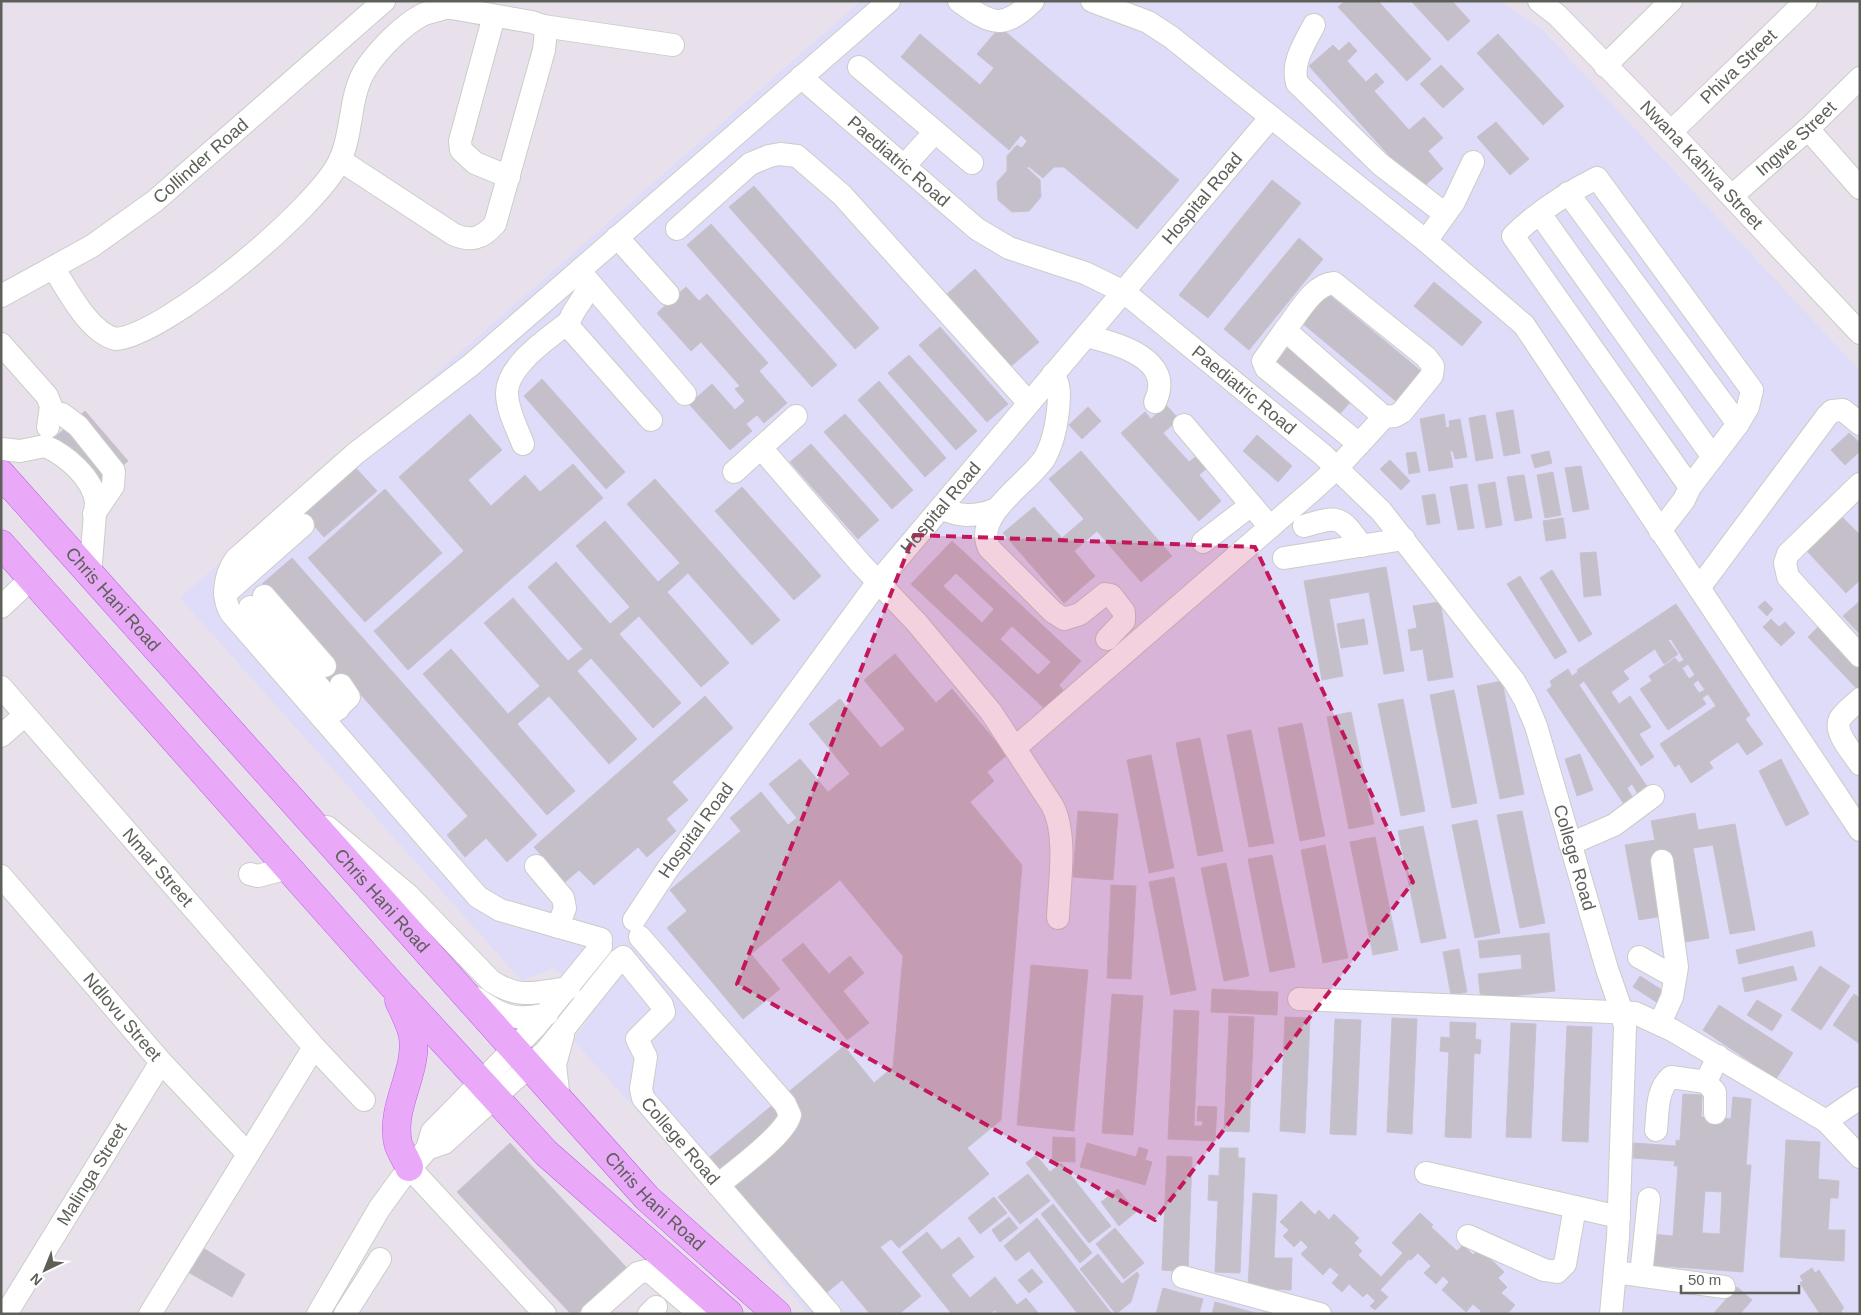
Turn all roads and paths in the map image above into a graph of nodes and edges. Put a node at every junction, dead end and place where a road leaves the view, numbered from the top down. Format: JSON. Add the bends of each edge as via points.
{"nodes":[{"id":1,"x":384,"y":1,"type":"edge"},
{"id":2,"x":889,"y":1,"type":"edge"},
{"id":3,"x":959,"y":1,"type":"edge"},
{"id":4,"x":1033,"y":1,"type":"edge"},
{"id":5,"x":1539,"y":1,"type":"edge"},
{"id":6,"x":1671,"y":1,"type":"edge"},
{"id":7,"x":1091,"y":2,"type":"edge"},
{"id":8,"x":1801,"y":3,"type":"edge"},
{"id":9,"x":456,"y":4,"type":"edge"},
{"id":10,"x":1561,"y":8,"type":"edge"},
{"id":11,"x":494,"y":16,"type":"junction"},
{"id":12,"x":1314,"y":25,"type":"dead end"},
{"id":13,"x":543,"y":26,"type":"junction"},
{"id":14,"x":673,"y":45,"type":"dead end"},
{"id":15,"x":1605,"y":66,"type":"junction"},
{"id":16,"x":859,"y":67,"type":"dead end"},
{"id":17,"x":801,"y":77,"type":"junction"},
{"id":18,"x":1860,"y":78,"type":"edge"},
{"id":19,"x":1271,"y":117,"type":"junction"},
{"id":20,"x":1808,"y":129,"type":"junction"},
{"id":21,"x":935,"y":132,"type":"junction"},
{"id":22,"x":1671,"y":132,"type":"junction"},
{"id":23,"x":340,"y":160,"type":"junction"},
{"id":24,"x":1473,"y":162,"type":"dead end"},
{"id":25,"x":972,"y":163,"type":"dead end"},
{"id":26,"x":904,"y":166,"type":"junction"},
{"id":27,"x":509,"y":177,"type":"junction"},
{"id":28,"x":1403,"y":182,"type":"junction"},
{"id":29,"x":1860,"y":188,"type":"edge"},
{"id":30,"x":1568,"y":193,"type":"junction"},
{"id":31,"x":1732,"y":196,"type":"junction"},
{"id":32,"x":1382,"y":206,"type":"junction"},
{"id":33,"x":1445,"y":214,"type":"junction"},
{"id":34,"x":1540,"y":214,"type":"junction"},
{"id":35,"x":677,"y":229,"type":"dead end"},
{"id":36,"x":617,"y":237,"type":"junction"},
{"id":37,"x":1426,"y":241,"type":"junction"},
{"id":38,"x":54,"y":269,"type":"junction"},
{"id":39,"x":584,"y":276,"type":"junction"},
{"id":40,"x":1124,"y":292,"type":"junction"},
{"id":41,"x":668,"y":294,"type":"dead end"},
{"id":42,"x":1,"y":296,"type":"edge"},
{"id":43,"x":569,"y":322,"type":"junction"},
{"id":44,"x":1285,"y":330,"type":"junction"},
{"id":45,"x":1860,"y":333,"type":"edge"},
{"id":46,"x":1086,"y":336,"type":"junction"},
{"id":47,"x":1,"y":344,"type":"edge"},
{"id":48,"x":1054,"y":374,"type":"junction"},
{"id":49,"x":684,"y":394,"type":"dead end"},
{"id":50,"x":1155,"y":402,"type":"dead end"},
{"id":51,"x":1029,"y":403,"type":"junction"},
{"id":52,"x":50,"y":414,"type":"junction"},
{"id":53,"x":796,"y":416,"type":"dead end"},
{"id":54,"x":1384,"y":417,"type":"junction"},
{"id":55,"x":651,"y":420,"type":"dead end"},
{"id":56,"x":1738,"y":424,"type":"junction"},
{"id":57,"x":1860,"y":424,"type":"edge"},
{"id":58,"x":1184,"y":425,"type":"dead end"},
{"id":59,"x":523,"y":444,"type":"dead end"},
{"id":60,"x":1359,"y":444,"type":"junction"},
{"id":61,"x":45,"y":446,"type":"junction"},
{"id":62,"x":761,"y":448,"type":"junction"},
{"id":63,"x":1,"y":449,"type":"edge"},
{"id":64,"x":1714,"y":457,"type":"junction"},
{"id":65,"x":1337,"y":468,"type":"junction"},
{"id":66,"x":734,"y":472,"type":"dead end"},
{"id":67,"x":1,"y":474,"type":"edge"},
{"id":68,"x":1860,"y":484,"type":"edge"},
{"id":69,"x":1690,"y":486,"type":"junction"},
{"id":70,"x":1251,"y":505,"type":"junction"},
{"id":71,"x":941,"y":508,"type":"junction"},
{"id":72,"x":994,"y":510,"type":"junction"},
{"id":73,"x":94,"y":514,"type":"junction"},
{"id":74,"x":303,"y":525,"type":"dead end"},
{"id":75,"x":1304,"y":526,"type":"dead end"},
{"id":76,"x":1270,"y":527,"type":"junction"},
{"id":77,"x":1660,"y":531,"type":"junction"},
{"id":78,"x":1404,"y":539,"type":"junction"},
{"id":79,"x":1203,"y":542,"type":"dead end"},
{"id":80,"x":1,"y":544,"type":"edge"},
{"id":81,"x":1362,"y":546,"type":"junction"},
{"id":82,"x":1284,"y":558,"type":"dead end"},
{"id":83,"x":19,"y":571,"type":"edge"},
{"id":84,"x":90,"y":575,"type":"junction"},
{"id":85,"x":878,"y":582,"type":"junction"},
{"id":86,"x":1699,"y":588,"type":"junction"},
{"id":87,"x":225,"y":594,"type":"junction"},
{"id":88,"x":3,"y":603,"type":"edge"},
{"id":89,"x":1107,"y":639,"type":"dead end"},
{"id":90,"x":1860,"y":656,"type":"edge"},
{"id":91,"x":325,"y":666,"type":"dead end"},
{"id":92,"x":341,"y":684,"type":"dead end"},
{"id":93,"x":1,"y":687,"type":"edge"},
{"id":94,"x":1860,"y":699,"type":"edge"},
{"id":95,"x":25,"y":715,"type":"junction"},
{"id":96,"x":331,"y":715,"type":"junction"},
{"id":97,"x":1,"y":736,"type":"edge"},
{"id":98,"x":1015,"y":748,"type":"junction"},
{"id":99,"x":1860,"y":764,"type":"edge"},
{"id":100,"x":286,"y":793,"type":"junction"},
{"id":101,"x":1653,"y":796,"type":"dead end"},
{"id":102,"x":1860,"y":830,"type":"edge"},
{"id":103,"x":1570,"y":844,"type":"junction"},
{"id":104,"x":1662,"y":861,"type":"dead end"},
{"id":105,"x":536,"y":866,"type":"dead end"},
{"id":106,"x":288,"y":868,"type":"junction"},
{"id":107,"x":250,"y":874,"type":"dead end"},
{"id":108,"x":1,"y":876,"type":"edge"},
{"id":109,"x":1058,"y":918,"type":"dead end"},
{"id":110,"x":558,"y":927,"type":"junction"},
{"id":111,"x":637,"y":928,"type":"junction"},
{"id":112,"x":601,"y":943,"type":"junction"},
{"id":113,"x":1639,"y":957,"type":"dead end"},
{"id":114,"x":621,"y":958,"type":"junction"},
{"id":115,"x":1675,"y":977,"type":"junction"},
{"id":116,"x":455,"y":983,"type":"junction"},
{"id":117,"x":392,"y":985,"type":"junction"},
{"id":118,"x":569,"y":988,"type":"junction"},
{"id":119,"x":1299,"y":1000,"type":"dead end"},
{"id":120,"x":1622,"y":1012,"type":"junction"},
{"id":121,"x":546,"y":1014,"type":"junction"},
{"id":122,"x":568,"y":1022,"type":"junction"},
{"id":123,"x":1660,"y":1023,"type":"junction"},
{"id":124,"x":314,"y":1047,"type":"junction"},
{"id":125,"x":1718,"y":1056,"type":"junction"},
{"id":126,"x":522,"y":1058,"type":"junction"},
{"id":127,"x":161,"y":1062,"type":"junction"},
{"id":128,"x":1706,"y":1082,"type":"junction"},
{"id":129,"x":488,"y":1090,"type":"junction"},
{"id":130,"x":1860,"y":1098,"type":"edge"},
{"id":131,"x":364,"y":1100,"type":"dead end"},
{"id":132,"x":559,"y":1100,"type":"junction"},
{"id":133,"x":1715,"y":1113,"type":"dead end"},
{"id":134,"x":1826,"y":1121,"type":"junction"},
{"id":135,"x":1656,"y":1130,"type":"dead end"},
{"id":136,"x":248,"y":1154,"type":"junction"},
{"id":137,"x":1860,"y":1156,"type":"edge"},
{"id":138,"x":418,"y":1158,"type":"junction"},
{"id":139,"x":1426,"y":1173,"type":"dead end"},
{"id":140,"x":718,"y":1185,"type":"junction"},
{"id":141,"x":1649,"y":1199,"type":"dead end"},
{"id":142,"x":1575,"y":1207,"type":"junction"},
{"id":143,"x":1619,"y":1217,"type":"junction"},
{"id":144,"x":1468,"y":1236,"type":"dead end"},
{"id":145,"x":380,"y":1259,"type":"dead end"},
{"id":146,"x":1615,"y":1272,"type":"junction"},
{"id":147,"x":1641,"y":1275,"type":"junction"},
{"id":148,"x":1183,"y":1277,"type":"dead end"},
{"id":149,"x":1724,"y":1287,"type":"dead end"},
{"id":150,"x":6,"y":1314,"type":"edge"},
{"id":151,"x":150,"y":1314,"type":"edge"},
{"id":152,"x":318,"y":1314,"type":"edge"},
{"id":153,"x":345,"y":1314,"type":"edge"},
{"id":154,"x":545,"y":1314,"type":"edge"},
{"id":155,"x":592,"y":1314,"type":"edge"},
{"id":156,"x":700,"y":1314,"type":"edge"},
{"id":157,"x":729,"y":1314,"type":"edge"},
{"id":158,"x":777,"y":1314,"type":"edge"},
{"id":159,"x":830,"y":1314,"type":"edge"},
{"id":160,"x":1320,"y":1314,"type":"edge"},
{"id":161,"x":1611,"y":1314,"type":"edge"}],
"edges":[{"from":1,"to":38,"type":"street","name":"Collinder Road","via":[[155,201]]},
{"from":2,"to":17,"type":"street"},
{"from":3,"to":4,"type":"street","via":[[994,21],[1005,21],[1017,16]]},
{"from":5,"to":10,"type":"street","name":"Nwana Kahiva Street"},
{"from":6,"to":15,"type":"street"},
{"from":7,"to":19,"type":"street","via":[[1148,22]]},
{"from":8,"to":22,"type":"street","name":"Phiva Street"},
{"from":9,"to":11,"type":"street"},
{"from":9,"to":23,"type":"street","via":[[423,15],[398,34],[368,66],[359,80],[352,103]]},
{"from":10,"to":15,"type":"street","name":"Nwana Kahiva Street"},
{"from":11,"to":13,"type":"street"},
{"from":11,"to":27,"type":"street","via":[[460,141],[461,150],[475,163]]},
{"from":12,"to":28,"type":"street","via":[[1296,63],[1294,74],[1297,83],[1380,164]]},
{"from":13,"to":14,"type":"street"},
{"from":13,"to":27,"type":"street","via":[[547,36],[544,50]]},
{"from":15,"to":22,"type":"street","name":"Nwana Kahiva Street"},
{"from":16,"to":21,"type":"street"},
{"from":17,"to":26,"type":"street","name":"Paediatric Road"},
{"from":17,"to":36,"type":"street"},
{"from":18,"to":20,"type":"street","name":"Ingwe Street"},
{"from":19,"to":32,"type":"street"},
{"from":19,"to":40,"type":"street","name":"Hospital Road"},
{"from":20,"to":29,"type":"street"},
{"from":20,"to":31,"type":"street","name":"Ingwe Street"},
{"from":21,"to":25,"type":"street"},
{"from":21,"to":26,"type":"street"},
{"from":22,"to":31,"type":"street","name":"Nwana Kahiva Street"},
{"from":23,"to":27,"type":"street","via":[[452,234],[465,239],[485,234],[495,224]]},
{"from":23,"to":38,"type":"street","via":[[301,210],[245,262],[151,327],[120,339],[100,331],[80,310]]},
{"from":24,"to":33,"type":"street"},
{"from":26,"to":40,"type":"street","name":"Paediatric Road","via":[[991,240],[1024,254],[1085,272]]},
{"from":28,"to":32,"type":"street"},
{"from":28,"to":33,"type":"street"},
{"from":30,"to":34,"type":"street"},
{"from":30,"to":56,"type":"street"},
{"from":30,"to":56,"type":"street","via":[[1597,178],[1752,390],[1748,407]]},
{"from":31,"to":45,"type":"street","name":"Nwana Kahiva Street"},
{"from":32,"to":37,"type":"street"},
{"from":33,"to":37,"type":"street"},
{"from":34,"to":64,"type":"street"},
{"from":34,"to":69,"type":"street","via":[[1514,236]]},
{"from":35,"to":51,"type":"street","via":[[750,164],[769,156],[797,156],[842,195]]},
{"from":36,"to":39,"type":"street"},
{"from":36,"to":41,"type":"street"},
{"from":37,"to":77,"type":"street","via":[[1524,325]]},
{"from":38,"to":42,"type":"street","name":"Collinder Road"},
{"from":39,"to":43,"type":"street","via":[[585,298]]},
{"from":39,"to":49,"type":"street"},
{"from":39,"to":87,"type":"street","via":[[356,453],[236,559],[227,578]]},
{"from":40,"to":46,"type":"street","name":"Hospital Road"},
{"from":40,"to":65,"type":"street","name":"Paediatric Road"},
{"from":43,"to":55,"type":"street","via":[[578,340]]},
{"from":43,"to":59,"type":"street","via":[[524,358],[507,390],[508,403]]},
{"from":44,"to":54,"type":"street"},
{"from":44,"to":54,"type":"street","via":[[1317,290],[1325,283],[1334,283],[1426,357],[1433,366],[1432,375],[1402,412]]},
{"from":44,"to":60,"type":"street","via":[[1265,355],[1266,368]]},
{"from":46,"to":48,"type":"street","name":"Hospital Road"},
{"from":46,"to":50,"type":"street","via":[[1115,343],[1144,359],[1160,381],[1161,391]]},
{"from":47,"to":52,"type":"street","via":[[48,396]]},
{"from":48,"to":51,"type":"street","name":"Hospital Road"},
{"from":48,"to":72,"type":"street","via":[[1059,394],[1056,426],[1049,450],[1025,481]]},
{"from":51,"to":71,"type":"street","name":"Hospital Road"},
{"from":52,"to":61,"type":"street"},
{"from":52,"to":73,"type":"street","via":[[62,414],[78,426],[114,470],[112,486]]},
{"from":53,"to":62,"type":"street"},
{"from":54,"to":60,"type":"street"},
{"from":56,"to":64,"type":"street"},
{"from":57,"to":86,"type":"street","via":[[1843,410],[1834,410],[1827,416]]},
{"from":58,"to":70,"type":"street"},
{"from":60,"to":65,"type":"street"},
{"from":61,"to":63,"type":"street","via":[[20,451]]},
{"from":61,"to":73,"type":"street","via":[[61,454],[90,483],[95,491]]},
{"from":62,"to":66,"type":"street"},
{"from":62,"to":85,"type":"street"},
{"from":64,"to":69,"type":"street"},
{"from":65,"to":76,"type":"street"},
{"from":65,"to":78,"type":"street","name":"College Road","via":[[1366,495]]},
{"from":67,"to":84,"type":"main road","name":"Chris Hani Road"},
{"from":68,"to":90,"type":"street","via":[[1788,554],[1785,563],[1788,576]]},
{"from":69,"to":77,"type":"street","via":[[1684,500]]},
{"from":70,"to":76,"type":"street"},
{"from":70,"to":79,"type":"street"},
{"from":71,"to":72,"type":"street","via":[[968,516]]},
{"from":71,"to":85,"type":"street","name":"Hospital Road"},
{"from":72,"to":89,"type":"street","via":[[985,534],[989,548],[1053,612],[1064,619],[1072,618],[1105,594],[1111,595],[1124,612],[1124,621]]},
{"from":73,"to":84,"type":"street"},
{"from":74,"to":87,"type":"street"},
{"from":75,"to":81,"type":"street","via":[[1330,518],[1340,520]]},
{"from":76,"to":98,"type":"street"},
{"from":77,"to":86,"type":"street"},
{"from":78,"to":81,"type":"street"},
{"from":78,"to":103,"type":"street","name":"College Road","via":[[1525,700],[1536,726]]},
{"from":80,"to":83,"type":"main road","name":"Chris Hani Road"},
{"from":81,"to":82,"type":"street"},
{"from":83,"to":88,"type":"street"},
{"from":83,"to":106,"type":"main road","name":"Chris Hani Road"},
{"from":84,"to":100,"type":"main road","name":"Chris Hani Road"},
{"from":85,"to":98,"type":"street","via":[[986,705]]},
{"from":85,"to":111,"type":"street","name":"Hospital Road","via":[[667,870]]},
{"from":86,"to":102,"type":"street"},
{"from":87,"to":96,"type":"street","via":[[231,613]]},
{"from":91,"to":96,"type":"street","via":[[257,602]]},
{"from":92,"to":96,"type":"street","via":[[349,697]]},
{"from":93,"to":95,"type":"street","name":"Nmar Street"},
{"from":94,"to":99,"type":"street","via":[[1838,723],[1840,733]]},
{"from":95,"to":97,"type":"street"},
{"from":95,"to":124,"type":"street","name":"Nmar Street"},
{"from":96,"to":110,"type":"street","via":[[478,897],[500,910]]},
{"from":98,"to":109,"type":"street","via":[[1057,814],[1060,839]]},
{"from":100,"to":116,"type":"main road","name":"Chris Hani Road"},
{"from":100,"to":118,"type":"street","via":[[396,883],[491,981],[519,994]]},
{"from":101,"to":103,"type":"street","via":[[1614,825]]},
{"from":103,"to":120,"type":"street","name":"College Road"},
{"from":104,"to":115,"type":"street","via":[[1677,966]]},
{"from":105,"to":110,"type":"street","via":[[563,898],[565,908]]},
{"from":106,"to":107,"type":"street","via":[[258,876]]},
{"from":106,"to":117,"type":"main road","name":"Chris Hani Road"},
{"from":108,"to":127,"type":"street","name":"Ndlovu Street"},
{"from":110,"to":112,"type":"street"},
{"from":111,"to":112,"type":"street","via":[[626,919],[618,922]]},
{"from":111,"to":114,"type":"street","name":"Hospital Road"},
{"from":111,"to":140,"type":"street","via":[[785,1104],[790,1115],[788,1123],[770,1141]]},
{"from":112,"to":114,"type":"street","via":[[607,957]]},
{"from":112,"to":118,"type":"street"},
{"from":113,"to":115,"type":"street"},
{"from":114,"to":122,"type":"street","name":"Hospital Road"},
{"from":114,"to":140,"type":"street","name":"College Road","via":[[662,1005],[664,1012],[637,1039],[646,1057],[642,1095]]},
{"from":115,"to":123,"type":"street","via":[[1672,997]]},
{"from":116,"to":121,"type":"street","via":[[502,1014],[524,1019]]},
{"from":116,"to":126,"type":"main road","name":"Chris Hani Road"},
{"from":117,"to":129,"type":"main road","name":"Chris Hani Road"},
{"from":117,"to":138,"type":"main road","via":[[413,1038],[412,1057],[398,1114],[398,1145]]},
{"from":118,"to":121,"type":"street"},
{"from":119,"to":120,"type":"street"},
{"from":120,"to":123,"type":"street","via":[[1635,1013]]},
{"from":120,"to":143,"type":"street","name":"College Road","via":[[1625,1036]]},
{"from":121,"to":126,"type":"street"},
{"from":122,"to":126,"type":"street","name":"Hospital Road","via":[[546,1051]]},
{"from":122,"to":132,"type":"street","via":[[554,1065]]},
{"from":123,"to":125,"type":"street"},
{"from":124,"to":131,"type":"street","name":"Nmar Street"},
{"from":124,"to":136,"type":"street"},
{"from":125,"to":128,"type":"street"},
{"from":125,"to":134,"type":"street"},
{"from":126,"to":129,"type":"street"},
{"from":126,"to":132,"type":"main road","name":"Chris Hani Road"},
{"from":127,"to":136,"type":"street","name":"Ndlovu Street"},
{"from":127,"to":150,"type":"street","name":"Malinga Street"},
{"from":128,"to":133,"type":"street","via":[[1715,1092]]},
{"from":128,"to":135,"type":"street","via":[[1671,1077],[1667,1080],[1660,1091]]},
{"from":129,"to":138,"type":"street","via":[[444,1144]]},
{"from":129,"to":157,"type":"main road","name":"Chris Hani Road","via":[[546,1154]]},
{"from":130,"to":134,"type":"street"},
{"from":132,"to":158,"type":"main road","name":"Chris Hani Road","via":[[647,1198]]},
{"from":134,"to":137,"type":"street"},
{"from":136,"to":151,"type":"street"},
{"from":138,"to":152,"type":"street","via":[[379,1209]]},
{"from":138,"to":154,"type":"street"},
{"from":139,"to":142,"type":"street"},
{"from":140,"to":159,"type":"street","name":"College Road"},
{"from":141,"to":147,"type":"street"},
{"from":142,"to":143,"type":"street"},
{"from":142,"to":144,"type":"street","via":[[1565,1264],[1557,1272],[1544,1270]]},
{"from":143,"to":146,"type":"street","name":"College Road"},
{"from":145,"to":153,"type":"street"},
{"from":146,"to":147,"type":"street"},
{"from":146,"to":161,"type":"street","name":"College Road"},
{"from":147,"to":149,"type":"street"},
{"from":148,"to":160,"type":"street"},
{"from":155,"to":156,"type":"street","via":[[638,1273],[646,1271]]}]}
